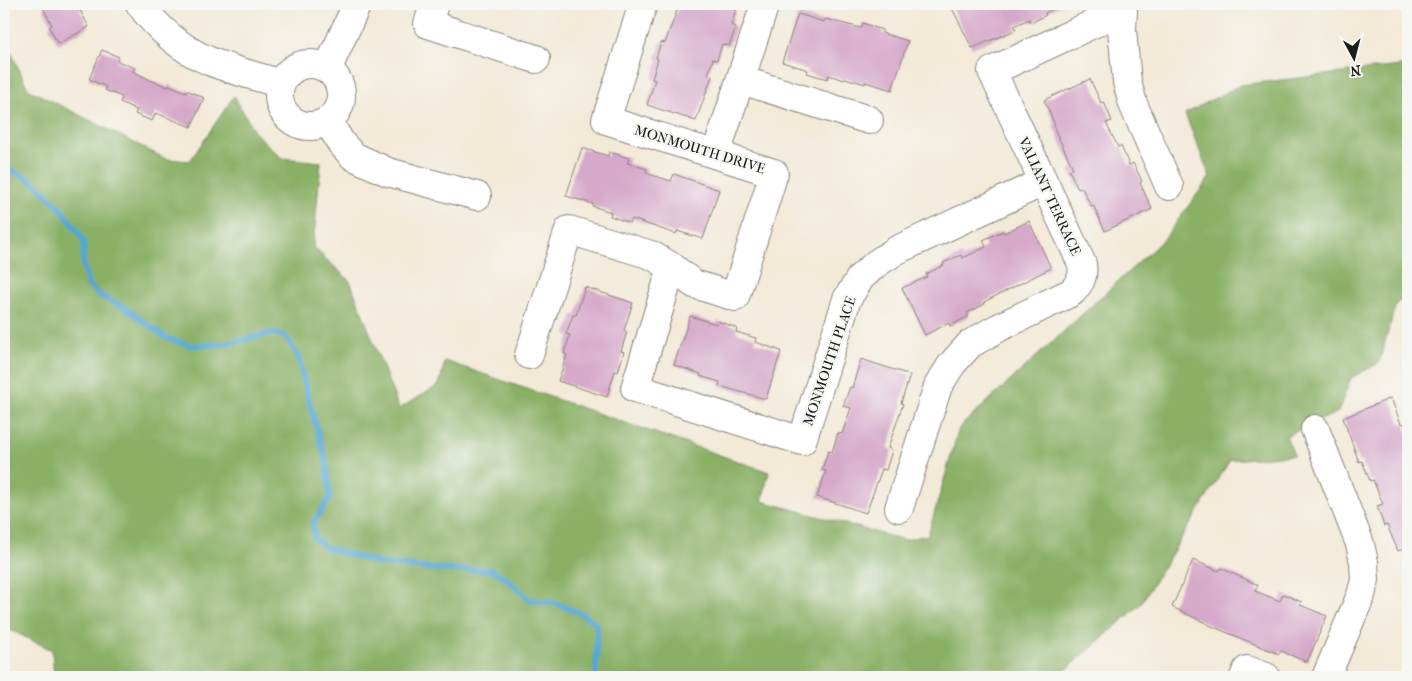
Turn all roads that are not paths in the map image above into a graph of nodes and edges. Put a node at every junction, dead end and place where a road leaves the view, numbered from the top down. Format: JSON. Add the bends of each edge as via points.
{"nodes":[{"id":1,"x":140,"y":4,"type":"edge"},
{"id":2,"x":357,"y":4,"type":"edge"},
{"id":3,"x":434,"y":4,"type":"edge"},
{"id":4,"x":643,"y":4,"type":"edge"},
{"id":5,"x":765,"y":4,"type":"edge"},
{"id":6,"x":1122,"y":7,"type":"edge"},
{"id":7,"x":536,"y":59,"type":"dead end"},
{"id":8,"x":328,"y":68,"type":"junction"},
{"id":9,"x":741,"y":80,"type":"junction"},
{"id":10,"x":281,"y":84,"type":"junction"},
{"id":11,"x":869,"y":120,"type":"dead end"},
{"id":12,"x":328,"y":121,"type":"junction"},
{"id":13,"x":716,"y":154,"type":"junction"},
{"id":14,"x":1043,"y":182,"type":"junction"},
{"id":15,"x":1169,"y":186,"type":"dead end"},
{"id":16,"x":477,"y":196,"type":"dead end"},
{"id":17,"x":672,"y":267,"type":"junction"},
{"id":18,"x":529,"y":355,"type":"dead end"},
{"id":19,"x":1315,"y":429,"type":"dead end"},
{"id":20,"x":899,"y":508,"type":"dead end"},
{"id":21,"x":1244,"y":677,"type":"edge"},
{"id":22,"x":1266,"y":677,"type":"edge"},
{"id":23,"x":1326,"y":677,"type":"edge"}],
"edges":[{"from":1,"to":10,"type":"street","via":[[176,42],[207,60]]},
{"from":2,"to":8,"type":"street"},
{"from":3,"to":7,"type":"street","via":[[428,24]]},
{"from":4,"to":13,"type":"street","name":"MONMOUTH DRIVE","via":[[606,120]]},
{"from":5,"to":9,"type":"street"},
{"from":6,"to":14,"type":"street","name":"VALIANT TERRACE","via":[[992,71]]},
{"from":6,"to":15,"type":"street","via":[[1122,30],[1133,104]]},
{"from":8,"to":10,"type":"street","via":[[304,64],[287,73]]},
{"from":8,"to":12,"type":"street","via":[[337,77],[342,100],[337,113]]},
{"from":9,"to":11,"type":"street"},
{"from":9,"to":13,"type":"street"},
{"from":10,"to":12,"type":"street","via":[[278,94],[286,116],[304,126],[313,127]]},
{"from":12,"to":16,"type":"street","via":[[353,156],[388,172]]},
{"from":13,"to":17,"type":"street","name":"MONMOUTH DRIVE","via":[[774,172],[735,297],[694,284]]},
{"from":14,"to":17,"type":"street","name":"MONMOUTH PLACE","via":[[897,250],[861,277],[848,300],[802,442],[635,388]]},
{"from":14,"to":20,"type":"street","name":"VALIANT TERRACE","via":[[1082,264],[1081,283],[1072,292],[970,344],[952,364],[938,386]]},
{"from":17,"to":18,"type":"street","name":"MONMOUTH DRIVE","via":[[651,255],[569,230]]},
{"from":19,"to":23,"type":"street","via":[[1364,562],[1361,595]]},
{"from":21,"to":22,"type":"street","via":[[1248,670]]}]}
